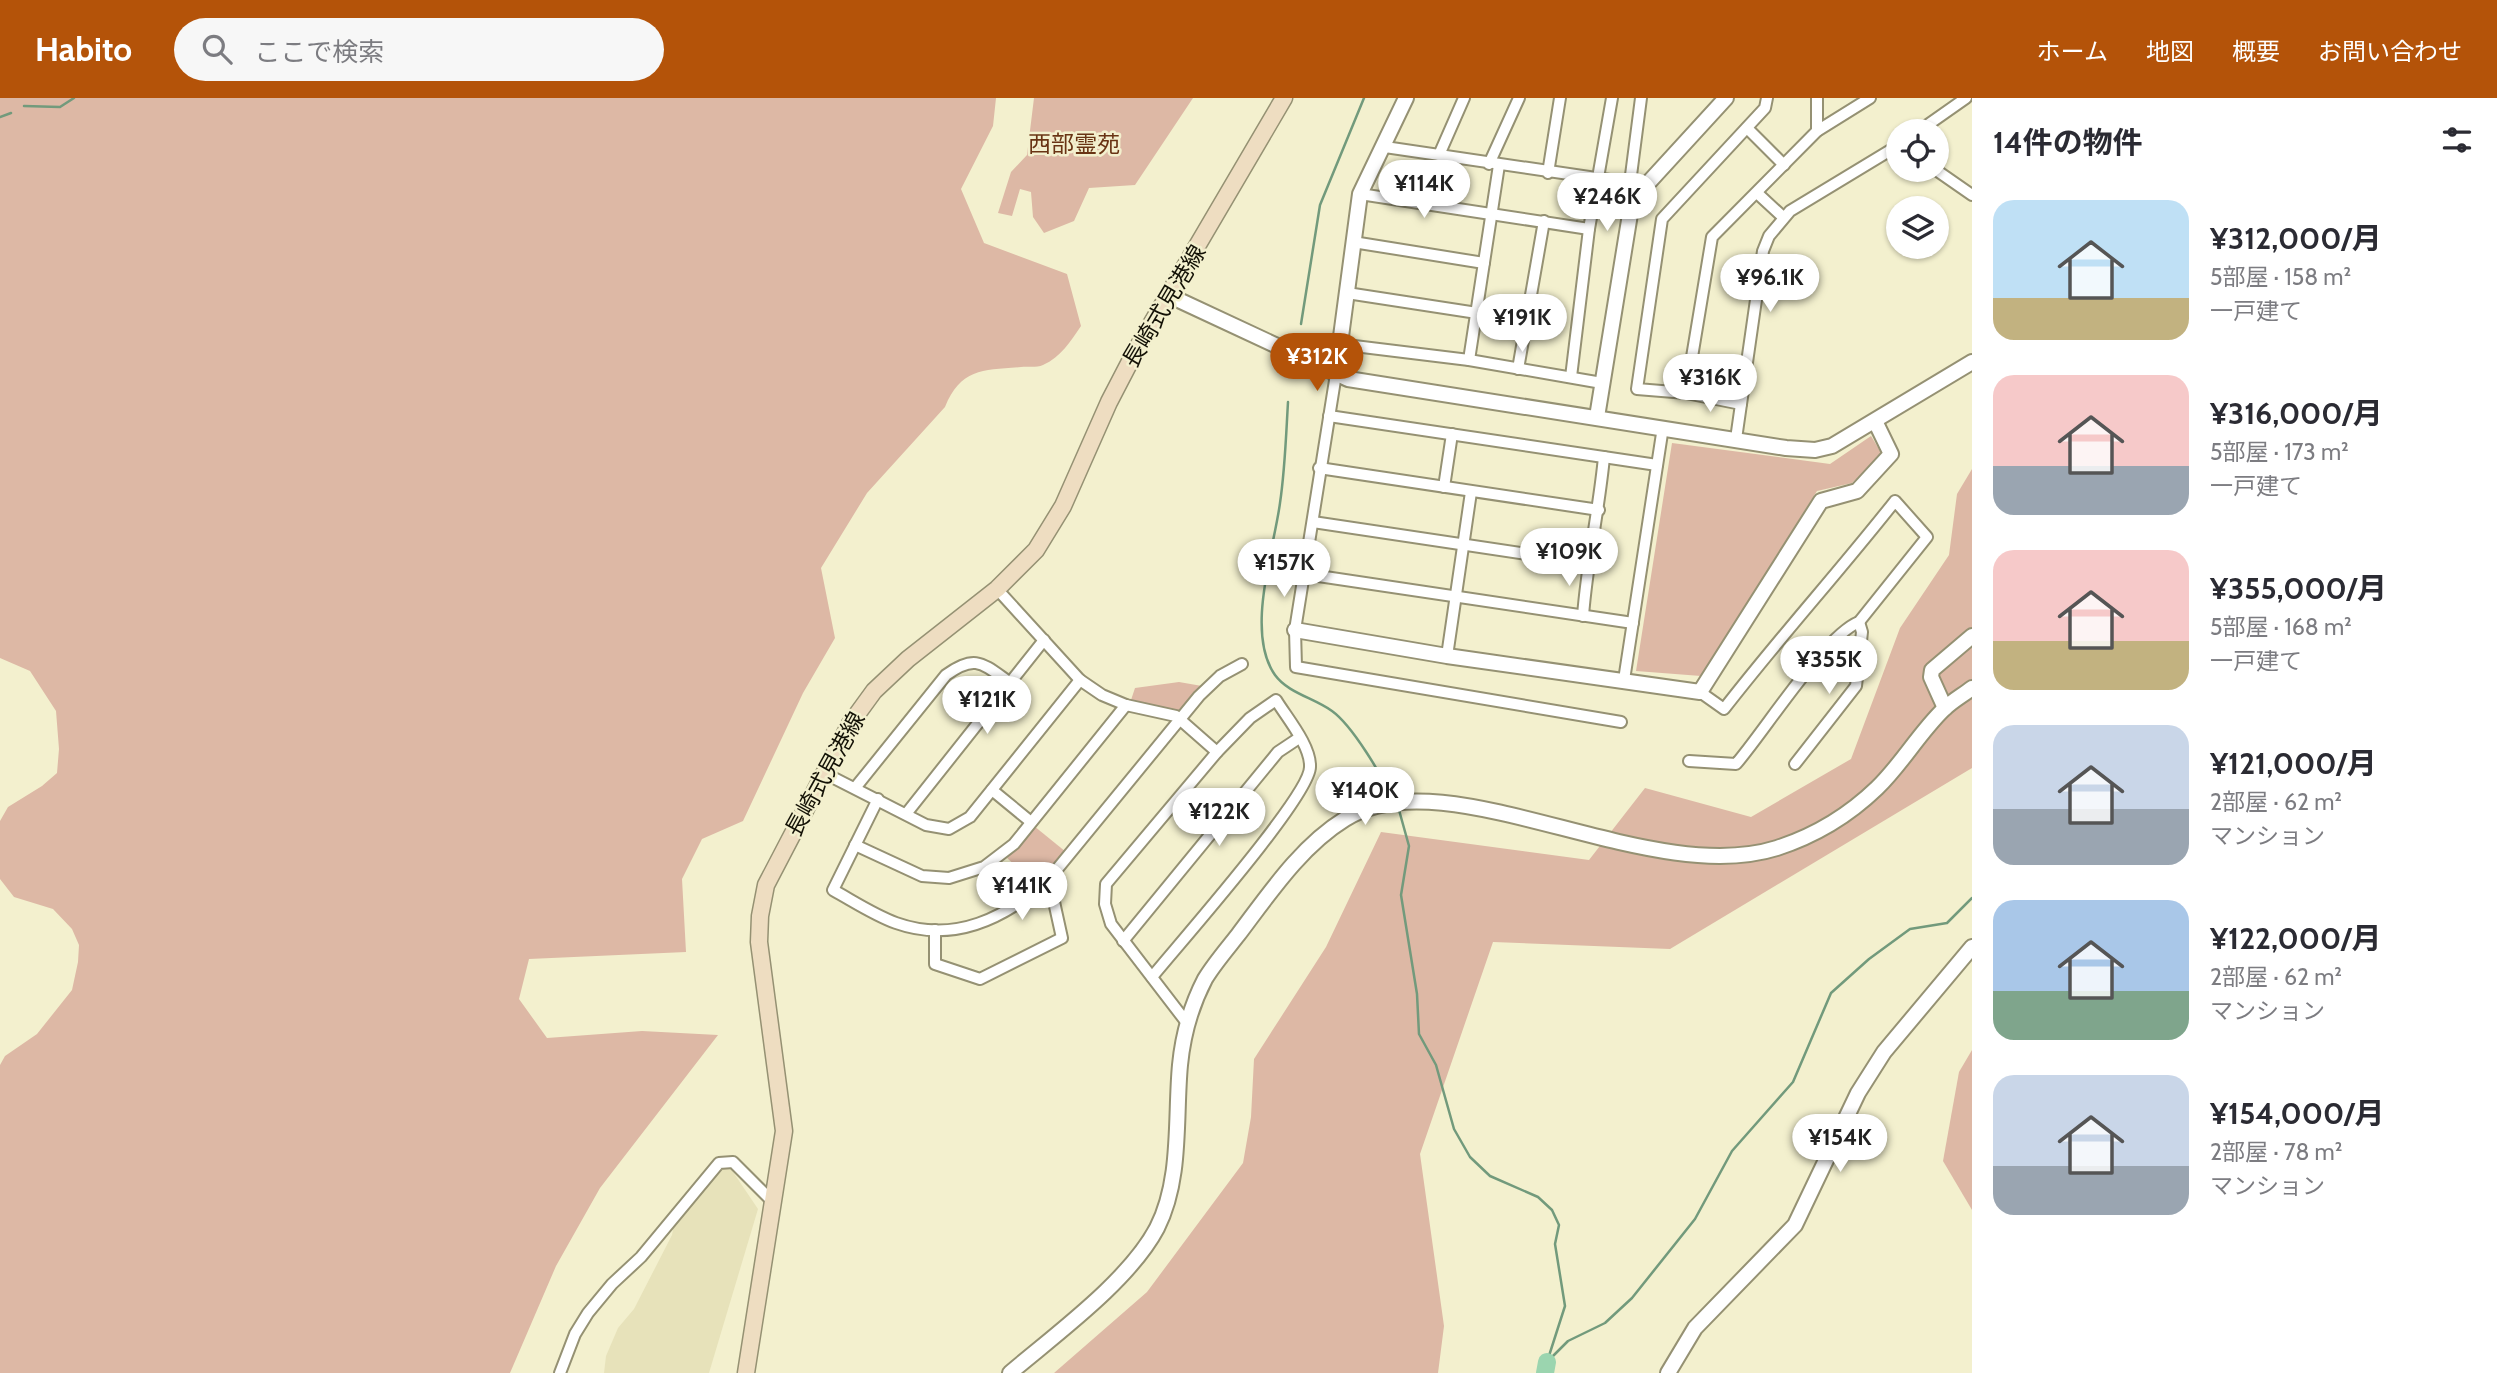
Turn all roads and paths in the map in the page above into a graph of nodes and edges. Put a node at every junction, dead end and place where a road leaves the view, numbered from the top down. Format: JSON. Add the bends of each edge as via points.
{"nodes":[{"id":1,"x":1284,"y":98,"type":"edge"},
{"id":2,"x":1406,"y":98,"type":"edge"},
{"id":3,"x":1464,"y":98,"type":"edge"},
{"id":4,"x":1519,"y":98,"type":"edge"},
{"id":5,"x":1560,"y":98,"type":"edge"},
{"id":6,"x":1612,"y":98,"type":"edge"},
{"id":7,"x":1642,"y":98,"type":"edge"},
{"id":8,"x":1726,"y":98,"type":"edge"},
{"id":9,"x":1767,"y":98,"type":"edge"},
{"id":10,"x":1817,"y":98,"type":"edge"},
{"id":11,"x":1869,"y":98,"type":"edge"},
{"id":12,"x":1966,"y":98,"type":"edge"},
{"id":13,"x":1937,"y":119,"type":"edge"},
{"id":14,"x":1747,"y":128,"type":"junction"},
{"id":15,"x":1817,"y":131,"type":"junction"},
{"id":16,"x":1385,"y":147,"type":"junction"},
{"id":17,"x":1886,"y":153,"type":"edge"},
{"id":18,"x":1439,"y":155,"type":"junction"},
{"id":19,"x":1494,"y":165,"type":"junction"},
{"id":20,"x":1784,"y":165,"type":"junction"},
{"id":21,"x":1548,"y":173,"type":"junction"},
{"id":22,"x":1599,"y":179,"type":"junction"},
{"id":23,"x":1949,"y":179,"type":"edge"},
{"id":24,"x":1634,"y":188,"type":"junction"},
{"id":25,"x":1756,"y":193,"type":"junction"},
{"id":26,"x":1360,"y":194,"type":"junction"},
{"id":27,"x":1972,"y":195,"type":"edge"},
{"id":28,"x":1493,"y":214,"type":"junction"},
{"id":29,"x":1783,"y":218,"type":"junction"},
{"id":30,"x":1544,"y":221,"type":"junction"},
{"id":31,"x":1589,"y":229,"type":"junction"},
{"id":32,"x":1353,"y":242,"type":"junction"},
{"id":33,"x":1484,"y":263,"type":"junction"},
{"id":34,"x":1347,"y":293,"type":"junction"},
{"id":35,"x":1170,"y":296,"type":"junction"},
{"id":36,"x":1477,"y":313,"type":"junction"},
{"id":37,"x":1338,"y":344,"type":"junction"},
{"id":38,"x":1469,"y":360,"type":"junction"},
{"id":39,"x":1972,"y":362,"type":"edge"},
{"id":40,"x":1518,"y":369,"type":"junction"},
{"id":41,"x":1336,"y":374,"type":"junction"},
{"id":42,"x":1571,"y":377,"type":"junction"},
{"id":43,"x":1602,"y":383,"type":"junction"},
{"id":44,"x":1686,"y":393,"type":"junction"},
{"id":45,"x":1741,"y":404,"type":"junction"},
{"id":46,"x":1329,"y":416,"type":"junction"},
{"id":47,"x":1598,"y":417,"type":"junction"},
{"id":48,"x":1875,"y":421,"type":"junction"},
{"id":49,"x":1663,"y":427,"type":"junction"},
{"id":50,"x":1451,"y":434,"type":"junction"},
{"id":51,"x":1736,"y":439,"type":"junction"},
{"id":52,"x":1604,"y":457,"type":"junction"},
{"id":53,"x":1657,"y":464,"type":"junction"},
{"id":54,"x":1319,"y":468,"type":"junction"},
{"id":55,"x":1444,"y":487,"type":"junction"},
{"id":56,"x":1471,"y":492,"type":"junction"},
{"id":57,"x":1599,"y":510,"type":"junction"},
{"id":58,"x":1313,"y":522,"type":"junction"},
{"id":59,"x":1463,"y":543,"type":"junction"},
{"id":60,"x":1587,"y":563,"type":"junction"},
{"id":61,"x":1305,"y":574,"type":"junction"},
{"id":62,"x":997,"y":589,"type":"junction"},
{"id":63,"x":1455,"y":596,"type":"junction"},
{"id":64,"x":1583,"y":616,"type":"junction"},
{"id":65,"x":1859,"y":622,"type":"junction"},
{"id":66,"x":1633,"y":623,"type":"junction"},
{"id":67,"x":1295,"y":630,"type":"junction"},
{"id":68,"x":1972,"y":636,"type":"edge"},
{"id":69,"x":1044,"y":640,"type":"junction"},
{"id":70,"x":1447,"y":656,"type":"junction"},
{"id":71,"x":1242,"y":664,"type":"dead end"},
{"id":72,"x":1080,"y":680,"type":"junction"},
{"id":73,"x":1624,"y":680,"type":"junction"},
{"id":74,"x":1009,"y":682,"type":"junction"},
{"id":75,"x":1972,"y":688,"type":"edge"},
{"id":76,"x":1700,"y":692,"type":"junction"},
{"id":77,"x":1126,"y":705,"type":"junction"},
{"id":78,"x":1945,"y":708,"type":"junction"},
{"id":79,"x":1180,"y":720,"type":"junction"},
{"id":80,"x":1621,"y":722,"type":"dead end"},
{"id":81,"x":1299,"y":738,"type":"junction"},
{"id":82,"x":1217,"y":752,"type":"junction"},
{"id":83,"x":1689,"y":761,"type":"dead end"},
{"id":84,"x":1796,"y":764,"type":"dead end"},
{"id":85,"x":824,"y":773,"type":"junction"},
{"id":86,"x":855,"y":788,"type":"junction"},
{"id":87,"x":992,"y":790,"type":"junction"},
{"id":88,"x":878,"y":799,"type":"junction"},
{"id":89,"x":906,"y":814,"type":"junction"},
{"id":90,"x":1031,"y":822,"type":"junction"},
{"id":91,"x":855,"y":845,"type":"junction"},
{"id":92,"x":1049,"y":879,"type":"junction"},
{"id":93,"x":935,"y":930,"type":"junction"},
{"id":94,"x":1122,"y":941,"type":"junction"},
{"id":95,"x":1972,"y":947,"type":"edge"},
{"id":96,"x":1152,"y":977,"type":"junction"},
{"id":97,"x":1187,"y":1023,"type":"junction"},
{"id":98,"x":773,"y":1202,"type":"junction"},
{"id":99,"x":560,"y":1373,"type":"edge"},
{"id":100,"x":746,"y":1373,"type":"edge"},
{"id":101,"x":1010,"y":1373,"type":"edge"},
{"id":102,"x":1668,"y":1373,"type":"edge"}],
"edges":[{"from":1,"to":35,"type":"main road","name":"長崎式見港線"},
{"from":2,"to":16,"type":"street"},
{"from":3,"to":18,"type":"street"},
{"from":4,"to":19,"type":"street"},
{"from":5,"to":21,"type":"street"},
{"from":6,"to":22,"type":"street"},
{"from":7,"to":24,"type":"street"},
{"from":8,"to":24,"type":"street"},
{"from":9,"to":14,"type":"street","via":[[1765,108]]},
{"from":10,"to":15,"type":"street"},
{"from":11,"to":15,"type":"street"},
{"from":12,"to":13,"type":"street"},
{"from":14,"to":20,"type":"street"},
{"from":14,"to":44,"type":"street","via":[[1662,219],[1637,388]]},
{"from":15,"to":20,"type":"street"},
{"from":16,"to":18,"type":"street"},
{"from":16,"to":26,"type":"street"},
{"from":17,"to":29,"type":"street"},
{"from":18,"to":19,"type":"street"},
{"from":19,"to":21,"type":"street"},
{"from":19,"to":28,"type":"street"},
{"from":20,"to":25,"type":"street"},
{"from":21,"to":22,"type":"street"},
{"from":22,"to":24,"type":"street"},
{"from":22,"to":31,"type":"street"},
{"from":23,"to":27,"type":"street"},
{"from":24,"to":43,"type":"street"},
{"from":25,"to":29,"type":"street"},
{"from":25,"to":44,"type":"street","via":[[1708,246]]},
{"from":26,"to":28,"type":"street"},
{"from":26,"to":32,"type":"street"},
{"from":28,"to":30,"type":"street"},
{"from":28,"to":33,"type":"street"},
{"from":29,"to":45,"type":"street","via":[[1763,251]]},
{"from":30,"to":31,"type":"street"},
{"from":30,"to":40,"type":"street"},
{"from":31,"to":42,"type":"street"},
{"from":32,"to":33,"type":"street"},
{"from":32,"to":34,"type":"street"},
{"from":33,"to":36,"type":"street"},
{"from":34,"to":36,"type":"street"},
{"from":34,"to":37,"type":"street"},
{"from":35,"to":41,"type":"street"},
{"from":35,"to":62,"type":"main road","name":"長崎式見港線","via":[[1109,402],[1063,506],[1036,550]]},
{"from":36,"to":38,"type":"street"},
{"from":37,"to":38,"type":"street"},
{"from":37,"to":41,"type":"street"},
{"from":38,"to":40,"type":"street"},
{"from":39,"to":48,"type":"street"},
{"from":40,"to":42,"type":"street"},
{"from":41,"to":46,"type":"street"},
{"from":41,"to":47,"type":"street","via":[[1461,399]]},
{"from":42,"to":43,"type":"street"},
{"from":43,"to":47,"type":"street"},
{"from":44,"to":45,"type":"street"},
{"from":45,"to":51,"type":"street"},
{"from":46,"to":50,"type":"street"},
{"from":46,"to":54,"type":"street"},
{"from":47,"to":49,"type":"street"},
{"from":48,"to":51,"type":"street","via":[[1832,446],[1815,450]]},
{"from":48,"to":76,"type":"street","via":[[1891,454],[1857,491],[1821,501]]},
{"from":49,"to":51,"type":"street"},
{"from":49,"to":53,"type":"street"},
{"from":50,"to":52,"type":"street"},
{"from":50,"to":55,"type":"street"},
{"from":52,"to":53,"type":"street"},
{"from":52,"to":57,"type":"street"},
{"from":53,"to":66,"type":"street"},
{"from":54,"to":55,"type":"street"},
{"from":54,"to":58,"type":"street"},
{"from":55,"to":56,"type":"street"},
{"from":56,"to":57,"type":"street"},
{"from":56,"to":59,"type":"street"},
{"from":57,"to":60,"type":"street"},
{"from":58,"to":59,"type":"street"},
{"from":58,"to":61,"type":"street"},
{"from":59,"to":60,"type":"street"},
{"from":59,"to":63,"type":"street"},
{"from":60,"to":64,"type":"street"},
{"from":61,"to":63,"type":"street"},
{"from":61,"to":67,"type":"street"},
{"from":62,"to":69,"type":"street"},
{"from":62,"to":85,"type":"main road","name":"長崎式見港線","via":[[874,691]]},
{"from":63,"to":64,"type":"street"},
{"from":63,"to":70,"type":"street"},
{"from":64,"to":66,"type":"street"},
{"from":65,"to":76,"type":"street","via":[[1927,537],[1895,501],[1724,709]]},
{"from":65,"to":83,"type":"street","via":[[1823,654],[1736,764]]},
{"from":65,"to":84,"type":"street","via":[[1856,686]]},
{"from":66,"to":73,"type":"street"},
{"from":67,"to":70,"type":"street"},
{"from":67,"to":80,"type":"street","via":[[1296,667]]},
{"from":68,"to":78,"type":"street","via":[[1932,670]]},
{"from":69,"to":72,"type":"street"},
{"from":69,"to":74,"type":"street"},
{"from":70,"to":73,"type":"street"},
{"from":71,"to":79,"type":"street","via":[[1220,676]]},
{"from":72,"to":77,"type":"street"},
{"from":72,"to":87,"type":"street"},
{"from":73,"to":76,"type":"street"},
{"from":74,"to":86,"type":"street","via":[[982,662],[964,663],[946,675]]},
{"from":74,"to":89,"type":"street"},
{"from":75,"to":78,"type":"street"},
{"from":77,"to":79,"type":"street"},
{"from":77,"to":90,"type":"street"},
{"from":78,"to":97,"type":"street","via":[[1878,787],[1855,806],[1806,836],[1745,855],[1668,853],[1428,800],[1368,806],[1314,841],[1207,976]]},
{"from":79,"to":82,"type":"street"},
{"from":79,"to":92,"type":"street"},
{"from":81,"to":82,"type":"street","via":[[1276,700],[1250,718]]},
{"from":81,"to":94,"type":"street","via":[[1278,752]]},
{"from":81,"to":96,"type":"street","via":[[1311,765],[1301,793]]},
{"from":82,"to":94,"type":"street","via":[[1106,884],[1105,904]]},
{"from":85,"to":86,"type":"street"},
{"from":85,"to":98,"type":"main road","name":"長崎式見港線","via":[[766,885],[760,916],[759,942],[783,1108]]},
{"from":86,"to":88,"type":"street"},
{"from":87,"to":89,"type":"street","via":[[970,817],[949,829],[926,825]]},
{"from":87,"to":90,"type":"street"},
{"from":88,"to":89,"type":"street"},
{"from":88,"to":91,"type":"street"},
{"from":90,"to":91,"type":"street","via":[[1014,844],[984,867],[949,878],[922,876]]},
{"from":91,"to":93,"type":"street","via":[[833,890],[896,923]]},
{"from":92,"to":93,"type":"street","via":[[1020,905],[991,920]]},
{"from":92,"to":93,"type":"street","via":[[1062,938],[980,979],[935,964]]},
{"from":94,"to":96,"type":"street"},
{"from":95,"to":102,"type":"street","via":[[1884,1052],[1858,1093],[1795,1225],[1695,1328]]},
{"from":96,"to":97,"type":"street"},
{"from":97,"to":101,"type":"street","via":[[1171,1188],[1158,1225],[1111,1284]]},
{"from":98,"to":99,"type":"street","via":[[733,1162],[719,1163],[641,1257],[587,1313]]},
{"from":98,"to":100,"type":"main road","name":"長崎式見港線"}]}
